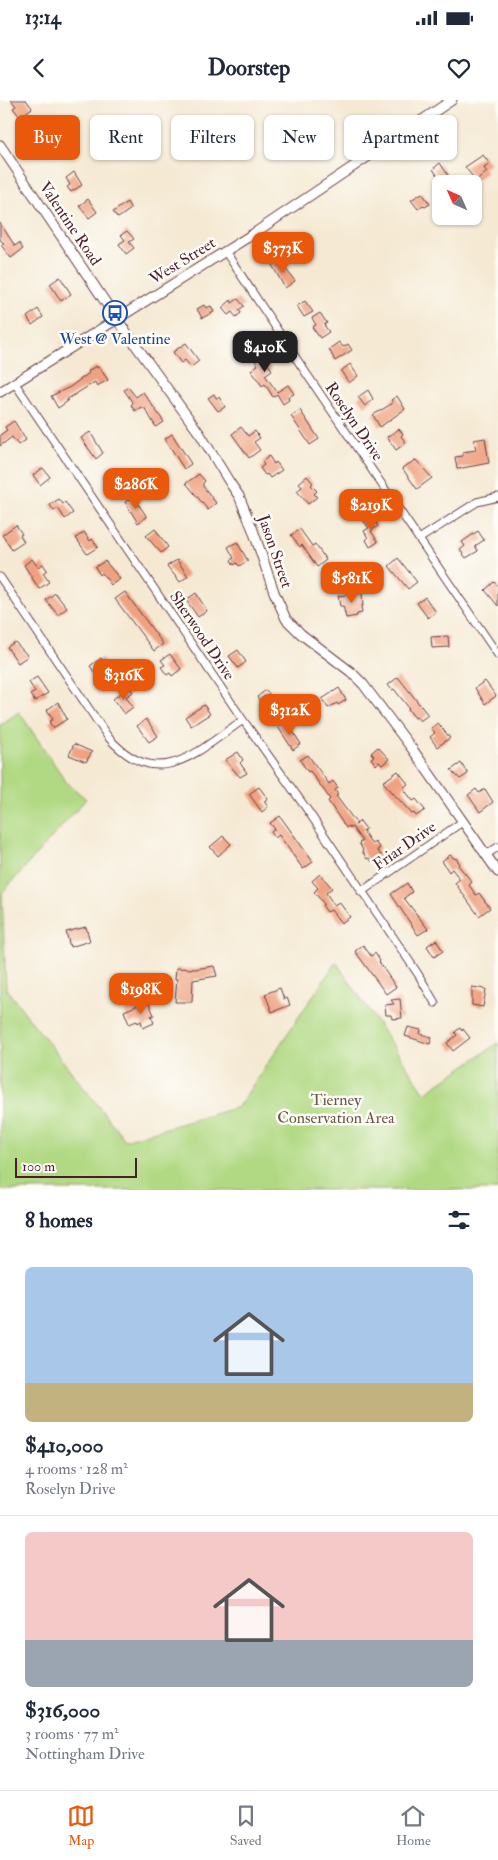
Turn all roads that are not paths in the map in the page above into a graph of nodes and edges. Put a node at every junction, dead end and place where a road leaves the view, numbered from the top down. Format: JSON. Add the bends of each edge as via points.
{"nodes":[{"id":1,"x":452,"y":100,"type":"edge"},
{"id":2,"x":0,"y":145,"type":"edge"},
{"id":3,"x":225,"y":251,"type":"junction"},
{"id":4,"x":116,"y":318,"type":"junction"},
{"id":5,"x":14,"y":382,"type":"junction"},
{"id":6,"x":0,"y":392,"type":"edge"},
{"id":7,"x":498,"y":497,"type":"edge"},
{"id":8,"x":419,"y":540,"type":"junction"},
{"id":9,"x":0,"y":577,"type":"edge"},
{"id":10,"x":498,"y":655,"type":"edge"},
{"id":11,"x":243,"y":720,"type":"junction"},
{"id":12,"x":462,"y":822,"type":"junction"},
{"id":13,"x":498,"y":847,"type":"edge"},
{"id":14,"x":487,"y":854,"type":"junction"},
{"id":15,"x":498,"y":872,"type":"edge"},
{"id":16,"x":361,"y":892,"type":"junction"},
{"id":17,"x":435,"y":1003,"type":"dead end"}],
"edges":[{"from":1,"to":3,"type":"street","name":"West Street"},
{"from":2,"to":4,"type":"street","name":"Valentine Road"},
{"from":3,"to":4,"type":"street","name":"West Street"},
{"from":3,"to":8,"type":"street","name":"Roselyn Drive"},
{"from":4,"to":5,"type":"street","name":"West Street"},
{"from":4,"to":12,"type":"street","name":"Jason Street","via":[[200,434],[239,496],[286,619],[363,684]]},
{"from":5,"to":6,"type":"street","name":"West Street"},
{"from":5,"to":11,"type":"street","name":"Sherwood Drive"},
{"from":7,"to":8,"type":"street","via":[[477,502]]},
{"from":8,"to":10,"type":"street","name":"Roselyn Drive"},
{"from":9,"to":11,"type":"street","via":[[108,738],[127,756],[150,765],[172,764],[193,754]]},
{"from":11,"to":16,"type":"street","name":"Sherwood Drive"},
{"from":12,"to":14,"type":"street","name":"Jason Street"},
{"from":12,"to":16,"type":"street","name":"Friar Drive"},
{"from":13,"to":14,"type":"street"},
{"from":14,"to":15,"type":"street","name":"Jason Street"},
{"from":16,"to":17,"type":"street","name":"Sherwood Drive"}]}
